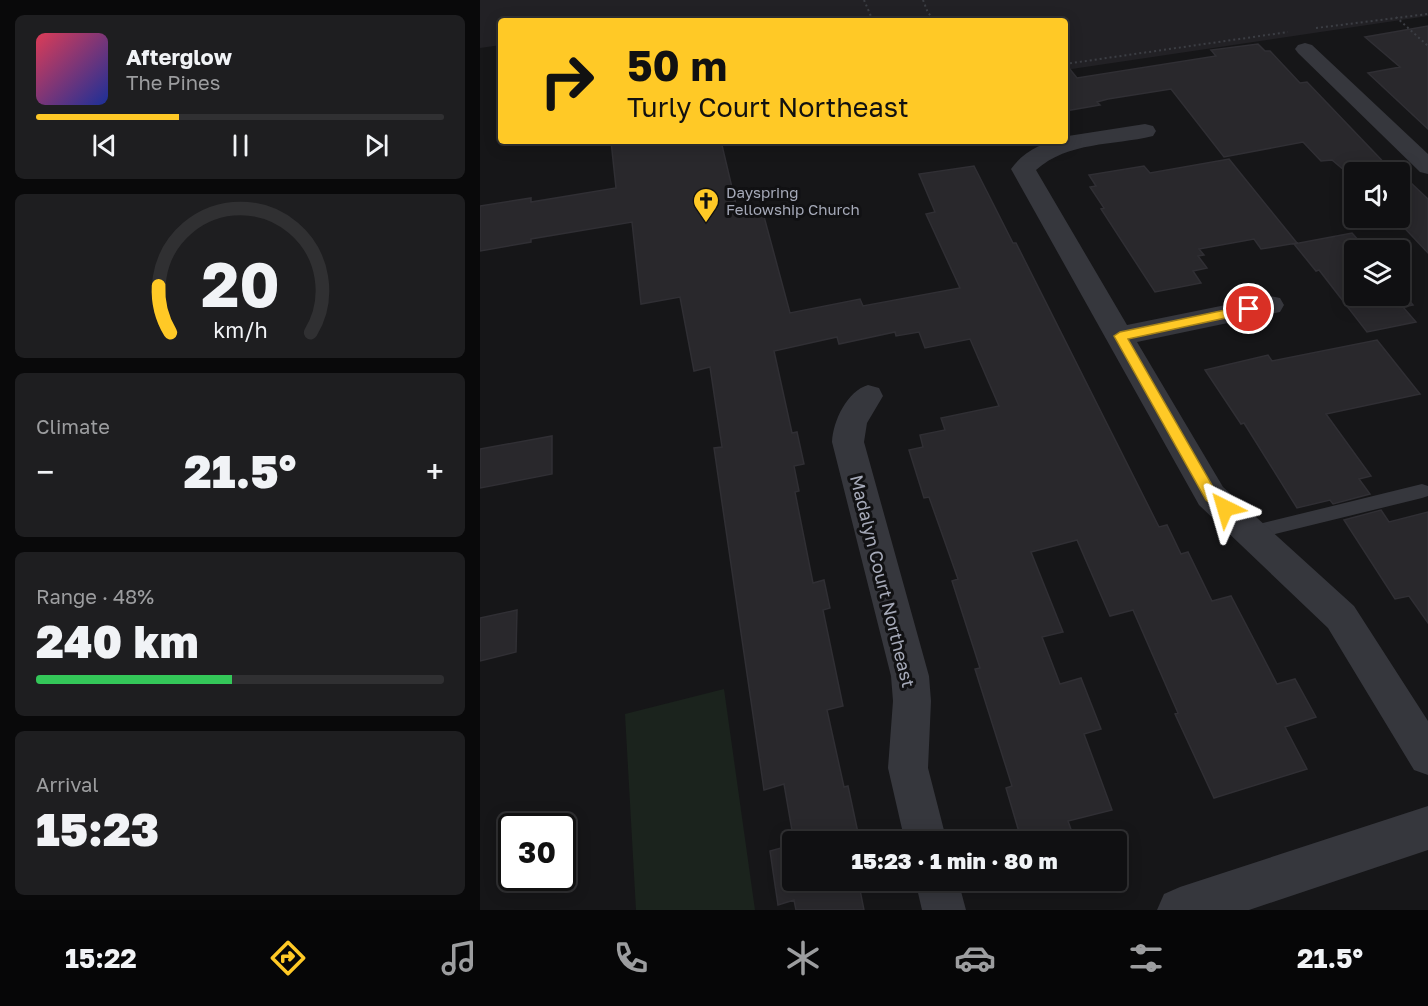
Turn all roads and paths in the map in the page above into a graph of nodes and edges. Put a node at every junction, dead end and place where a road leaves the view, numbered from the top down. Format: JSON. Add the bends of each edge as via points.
{"nodes":[{"id":1,"x":864,"y":0,"type":"edge"},
{"id":2,"x":923,"y":0,"type":"edge"},
{"id":3,"x":1428,"y":14,"type":"edge"},
{"id":4,"x":1395,"y":16,"type":"junction"},
{"id":5,"x":872,"y":18,"type":"edge"},
{"id":6,"x":934,"y":18,"type":"edge"},
{"id":7,"x":1313,"y":28,"type":"dead end"},
{"id":8,"x":1290,"y":32,"type":"dead end"},
{"id":9,"x":1428,"y":46,"type":"edge"},
{"id":10,"x":1305,"y":49,"type":"dead end"},
{"id":11,"x":1068,"y":64,"type":"edge"},
{"id":12,"x":1145,"y":131,"type":"dead end"},
{"id":13,"x":1068,"y":143,"type":"edge"},
{"id":14,"x":1065,"y":144,"type":"edge"},
{"id":15,"x":1428,"y":167,"type":"edge"},
{"id":16,"x":1270,"y":304,"type":"dead end"},
{"id":17,"x":1120,"y":336,"type":"junction"},
{"id":18,"x":868,"y":396,"type":"dead end"},
{"id":19,"x":1422,"y":491,"type":"dead end"},
{"id":20,"x":1251,"y":533,"type":"junction"},
{"id":21,"x":1428,"y":756,"type":"edge"},
{"id":22,"x":1428,"y":828,"type":"edge"},
{"id":23,"x":923,"y":831,"type":"edge"},
{"id":24,"x":939,"y":891,"type":"edge"},
{"id":25,"x":944,"y":910,"type":"edge"},
{"id":26,"x":1180,"y":910,"type":"edge"}],
"edges":[{"from":1,"to":5,"type":"path"},
{"from":2,"to":6,"type":"path"},
{"from":3,"to":4,"type":"path"},
{"from":4,"to":7,"type":"path"},
{"from":4,"to":9,"type":"path"},
{"from":8,"to":11,"type":"path"},
{"from":10,"to":15,"type":"street"},
{"from":12,"to":13,"type":"street"},
{"from":14,"to":17,"type":"street","via":[[1041,153],[1023,169]]},
{"from":16,"to":17,"type":"street"},
{"from":17,"to":20,"type":"street","via":[[1211,496]]},
{"from":18,"to":23,"type":"street","name":"Madalyn Court Northeast","via":[[852,419],[848,441],[910,676],[908,768]]},
{"from":19,"to":20,"type":"lane"},
{"from":20,"to":21,"type":"street","via":[[1341,617]]},
{"from":22,"to":26,"type":"street"},
{"from":24,"to":25,"type":"street"}]}
